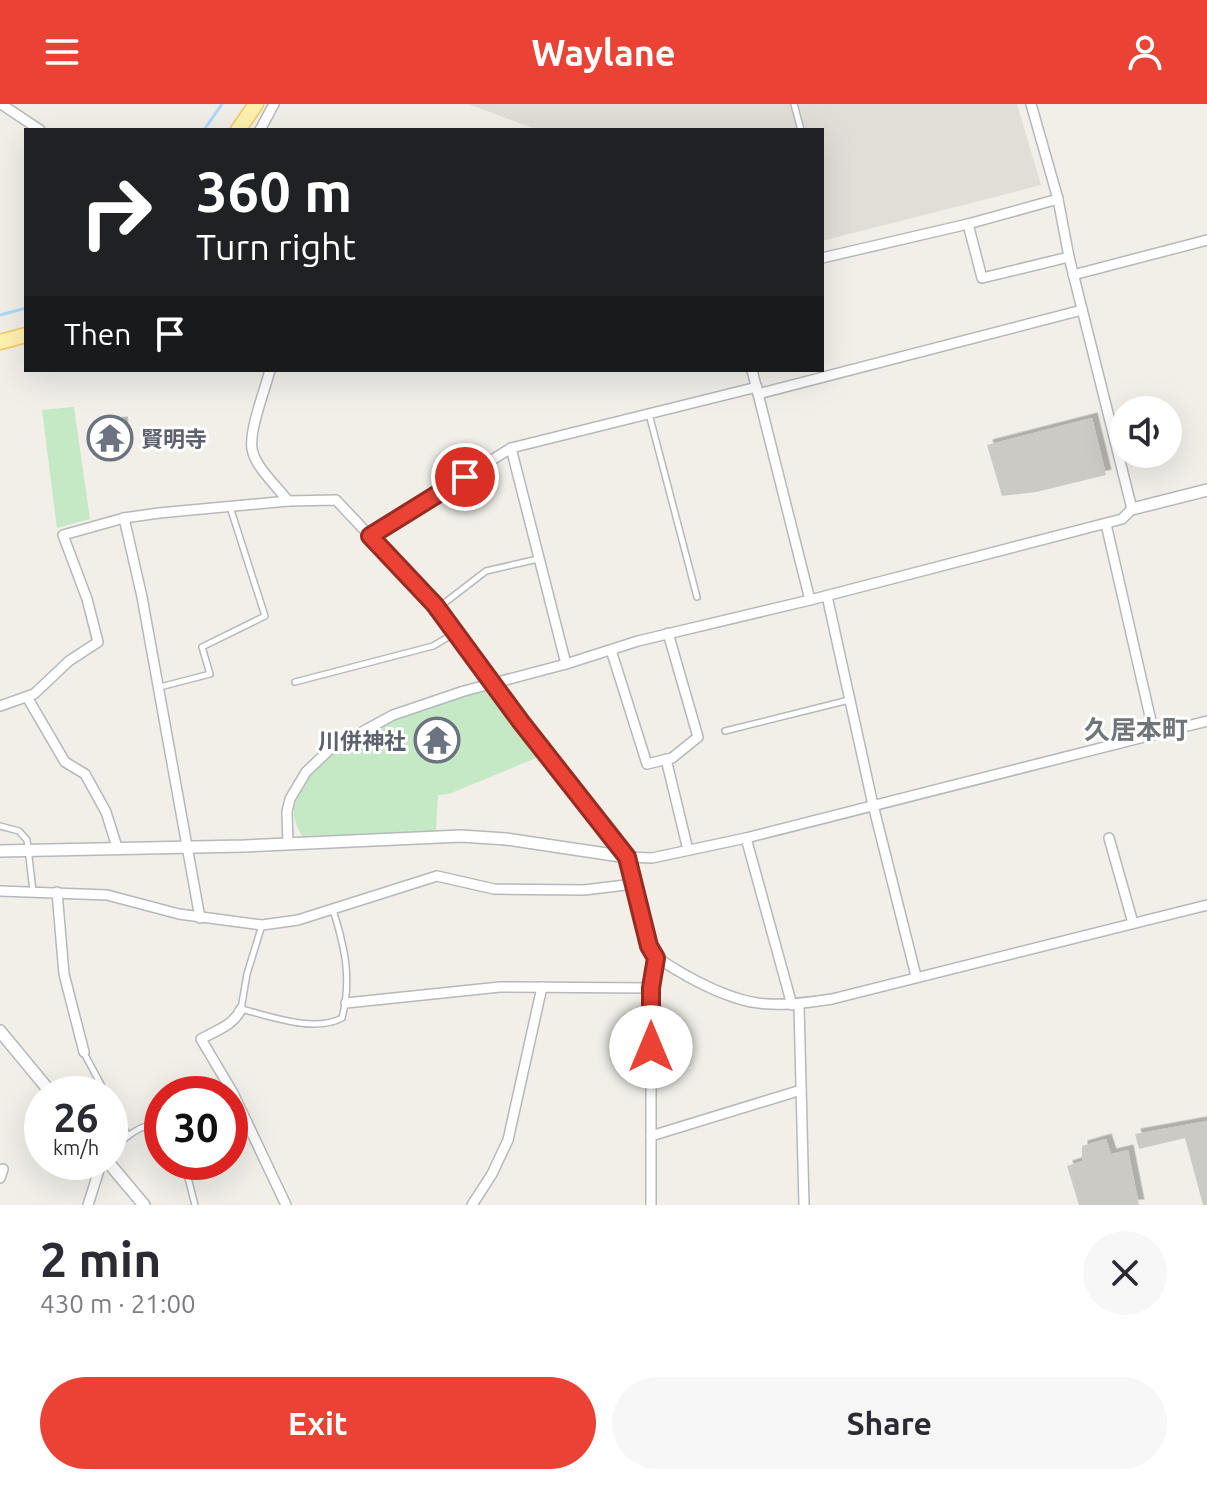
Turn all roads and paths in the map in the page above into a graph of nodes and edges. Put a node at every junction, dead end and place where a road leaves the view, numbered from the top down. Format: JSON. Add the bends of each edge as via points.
{"nodes":[{"id":1,"x":1,"y":104,"type":"edge"},
{"id":2,"x":256,"y":104,"type":"edge"},
{"id":3,"x":274,"y":104,"type":"edge"},
{"id":4,"x":794,"y":104,"type":"edge"},
{"id":5,"x":1031,"y":104,"type":"edge"},
{"id":6,"x":37,"y":128,"type":"edge"},
{"id":7,"x":239,"y":128,"type":"edge"},
{"id":8,"x":261,"y":128,"type":"edge"},
{"id":9,"x":800,"y":128,"type":"edge"},
{"id":10,"x":1058,"y":199,"type":"junction"},
{"id":11,"x":968,"y":224,"type":"junction"},
{"id":12,"x":1207,"y":240,"type":"edge"},
{"id":13,"x":1069,"y":257,"type":"junction"},
{"id":14,"x":824,"y":258,"type":"edge"},
{"id":15,"x":1073,"y":275,"type":"junction"},
{"id":16,"x":1082,"y":310,"type":"junction"},
{"id":17,"x":24,"y":336,"type":"edge"},
{"id":18,"x":0,"y":342,"type":"edge"},
{"id":19,"x":269,"y":372,"type":"edge"},
{"id":20,"x":752,"y":372,"type":"edge"},
{"id":21,"x":757,"y":390,"type":"junction"},
{"id":22,"x":649,"y":414,"type":"junction"},
{"id":23,"x":511,"y":448,"type":"junction"},
{"id":24,"x":1207,"y":490,"type":"edge"},
{"id":25,"x":288,"y":501,"type":"junction"},
{"id":26,"x":230,"y":507,"type":"junction"},
{"id":27,"x":1132,"y":509,"type":"junction"},
{"id":28,"x":124,"y":518,"type":"junction"},
{"id":29,"x":1106,"y":524,"type":"junction"},
{"id":30,"x":370,"y":536,"type":"junction"},
{"id":31,"x":539,"y":558,"type":"junction"},
{"id":32,"x":827,"y":596,"type":"junction"},
{"id":33,"x":697,"y":597,"type":"dead end"},
{"id":34,"x":810,"y":600,"type":"junction"},
{"id":35,"x":437,"y":609,"type":"junction"},
{"id":36,"x":455,"y":633,"type":"junction"},
{"id":37,"x":668,"y":633,"type":"junction"},
{"id":38,"x":611,"y":650,"type":"junction"},
{"id":39,"x":566,"y":664,"type":"junction"},
{"id":40,"x":295,"y":682,"type":"dead end"},
{"id":41,"x":492,"y":683,"type":"junction"},
{"id":42,"x":159,"y":687,"type":"junction"},
{"id":43,"x":27,"y":697,"type":"junction"},
{"id":44,"x":850,"y":700,"type":"junction"},
{"id":45,"x":0,"y":706,"type":"edge"},
{"id":46,"x":1207,"y":721,"type":"edge"},
{"id":47,"x":725,"y":731,"type":"dead end"},
{"id":48,"x":1154,"y":734,"type":"junction"},
{"id":49,"x":666,"y":759,"type":"junction"},
{"id":50,"x":873,"y":805,"type":"junction"},
{"id":51,"x":0,"y":826,"type":"edge"},
{"id":52,"x":746,"y":838,"type":"junction"},
{"id":53,"x":1109,"y":838,"type":"dead end"},
{"id":54,"x":288,"y":844,"type":"junction"},
{"id":55,"x":117,"y":847,"type":"junction"},
{"id":56,"x":188,"y":848,"type":"junction"},
{"id":57,"x":27,"y":850,"type":"junction"},
{"id":58,"x":688,"y":850,"type":"junction"},
{"id":59,"x":0,"y":851,"type":"edge"},
{"id":60,"x":627,"y":857,"type":"junction"},
{"id":61,"x":634,"y":884,"type":"junction"},
{"id":62,"x":0,"y":891,"type":"edge"},
{"id":63,"x":33,"y":892,"type":"junction"},
{"id":64,"x":57,"y":892,"type":"junction"},
{"id":65,"x":1207,"y":905,"type":"edge"},
{"id":66,"x":332,"y":910,"type":"junction"},
{"id":67,"x":200,"y":918,"type":"junction"},
{"id":68,"x":1133,"y":923,"type":"junction"},
{"id":69,"x":262,"y":925,"type":"junction"},
{"id":70,"x":656,"y":958,"type":"junction"},
{"id":71,"x":916,"y":976,"type":"junction"},
{"id":72,"x":542,"y":987,"type":"junction"},
{"id":73,"x":651,"y":988,"type":"junction"},
{"id":74,"x":346,"y":1003,"type":"junction"},
{"id":75,"x":796,"y":1005,"type":"junction"},
{"id":76,"x":241,"y":1009,"type":"junction"},
{"id":77,"x":0,"y":1031,"type":"edge"},
{"id":78,"x":84,"y":1052,"type":"joint"},
{"id":79,"x":37,"y":1076,"type":"edge"},
{"id":80,"x":97,"y":1076,"type":"edge"},
{"id":81,"x":222,"y":1076,"type":"edge"},
{"id":82,"x":801,"y":1090,"type":"junction"},
{"id":83,"x":248,"y":1127,"type":"edge"},
{"id":84,"x":144,"y":1128,"type":"edge"},
{"id":85,"x":128,"y":1136,"type":"edge"},
{"id":86,"x":651,"y":1136,"type":"junction"},
{"id":87,"x":99,"y":1180,"type":"edge"},
{"id":88,"x":121,"y":1180,"type":"edge"},
{"id":89,"x":189,"y":1180,"type":"edge"},
{"id":90,"x":138,"y":1203,"type":"edge"},
{"id":91,"x":802,"y":1204,"type":"edge"},
{"id":92,"x":88,"y":1205,"type":"edge"},
{"id":93,"x":195,"y":1205,"type":"edge"},
{"id":94,"x":286,"y":1205,"type":"edge"},
{"id":95,"x":472,"y":1205,"type":"edge"},
{"id":96,"x":651,"y":1205,"type":"edge"}],
"edges":[{"from":1,"to":6,"type":"street"},
{"from":2,"to":7,"type":"main road"},
{"from":3,"to":8,"type":"street"},
{"from":4,"to":9,"type":"lane"},
{"from":5,"to":10,"type":"street"},
{"from":10,"to":11,"type":"street"},
{"from":10,"to":13,"type":"street"},
{"from":11,"to":13,"type":"street","via":[[982,278]]},
{"from":11,"to":14,"type":"street"},
{"from":12,"to":15,"type":"street"},
{"from":13,"to":15,"type":"street"},
{"from":15,"to":16,"type":"street"},
{"from":16,"to":21,"type":"street"},
{"from":16,"to":27,"type":"street"},
{"from":17,"to":18,"type":"main road"},
{"from":19,"to":25,"type":"street","via":[[252,450]]},
{"from":20,"to":21,"type":"street"},
{"from":21,"to":22,"type":"street"},
{"from":21,"to":34,"type":"street"},
{"from":22,"to":23,"type":"street"},
{"from":22,"to":33,"type":"lane"},
{"from":23,"to":30,"type":"street"},
{"from":23,"to":31,"type":"street"},
{"from":24,"to":27,"type":"street"},
{"from":25,"to":26,"type":"street"},
{"from":25,"to":30,"type":"street","via":[[336,500]]},
{"from":26,"to":28,"type":"street"},
{"from":26,"to":42,"type":"lane","via":[[265,616],[202,647],[210,674]]},
{"from":27,"to":29,"type":"street"},
{"from":28,"to":42,"type":"street"},
{"from":28,"to":43,"type":"street","via":[[63,535],[98,642]]},
{"from":29,"to":32,"type":"street"},
{"from":29,"to":48,"type":"street"},
{"from":30,"to":35,"type":"street"},
{"from":31,"to":35,"type":"lane","via":[[486,571]]},
{"from":31,"to":39,"type":"street"},
{"from":32,"to":34,"type":"street"},
{"from":32,"to":44,"type":"street"},
{"from":34,"to":37,"type":"street"},
{"from":35,"to":36,"type":"street"},
{"from":36,"to":40,"type":"lane","via":[[433,646]]},
{"from":36,"to":41,"type":"street"},
{"from":37,"to":38,"type":"street"},
{"from":37,"to":49,"type":"street","via":[[698,737]]},
{"from":38,"to":39,"type":"street"},
{"from":38,"to":49,"type":"street","via":[[647,764]]},
{"from":39,"to":41,"type":"street"},
{"from":41,"to":54,"type":"street","via":[[393,715],[329,750],[306,772],[290,799]]},
{"from":41,"to":60,"type":"street"},
{"from":42,"to":56,"type":"street"},
{"from":43,"to":45,"type":"street"},
{"from":43,"to":55,"type":"street","via":[[65,762],[85,774]]},
{"from":44,"to":47,"type":"lane"},
{"from":44,"to":50,"type":"street"},
{"from":46,"to":48,"type":"street"},
{"from":48,"to":50,"type":"street"},
{"from":49,"to":58,"type":"street"},
{"from":50,"to":52,"type":"street"},
{"from":50,"to":71,"type":"street"},
{"from":51,"to":57,"type":"lane","via":[[19,831]]},
{"from":52,"to":58,"type":"street"},
{"from":52,"to":75,"type":"street"},
{"from":53,"to":68,"type":"street"},
{"from":54,"to":56,"type":"street"},
{"from":54,"to":60,"type":"street","via":[[478,837]]},
{"from":55,"to":56,"type":"street"},
{"from":55,"to":57,"type":"street"},
{"from":56,"to":67,"type":"street"},
{"from":57,"to":59,"type":"street"},
{"from":57,"to":63,"type":"lane"},
{"from":58,"to":60,"type":"street"},
{"from":60,"to":61,"type":"street"},
{"from":61,"to":66,"type":"street","via":[[584,890],[494,889],[437,876]]},
{"from":61,"to":70,"type":"street"},
{"from":62,"to":63,"type":"street"},
{"from":63,"to":64,"type":"street"},
{"from":64,"to":67,"type":"street","via":[[107,895]]},
{"from":64,"to":78,"type":"street","via":[[64,974]]},
{"from":65,"to":68,"type":"street"},
{"from":66,"to":69,"type":"street"},
{"from":66,"to":74,"type":"lane","via":[[348,965]]},
{"from":67,"to":69,"type":"street"},
{"from":68,"to":71,"type":"street"},
{"from":69,"to":76,"type":"lane"},
{"from":70,"to":73,"type":"street"},
{"from":70,"to":75,"type":"street","via":[[747,1003]]},
{"from":71,"to":75,"type":"street"},
{"from":72,"to":73,"type":"street"},
{"from":72,"to":74,"type":"street"},
{"from":72,"to":95,"type":"street","via":[[508,1140]]},
{"from":73,"to":86,"type":"street"},
{"from":74,"to":76,"type":"lane","via":[[342,1018],[310,1023]]},
{"from":75,"to":82,"type":"street"},
{"from":76,"to":81,"type":"street","via":[[228,1025],[201,1039]]},
{"from":77,"to":79,"type":"street"},
{"from":78,"to":80,"type":"lane"},
{"from":82,"to":86,"type":"street"},
{"from":82,"to":91,"type":"street"},
{"from":83,"to":94,"type":"street"},
{"from":84,"to":85,"type":"lane"},
{"from":86,"to":96,"type":"street"},
{"from":87,"to":92,"type":"street"},
{"from":88,"to":90,"type":"street"},
{"from":89,"to":93,"type":"lane"}]}
